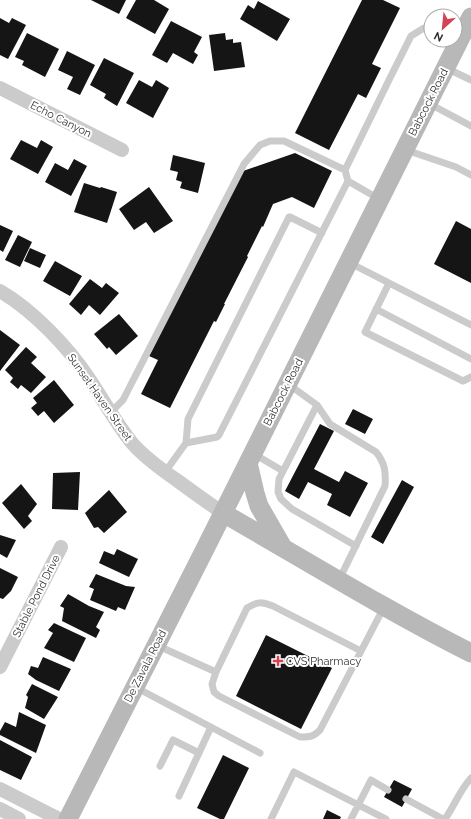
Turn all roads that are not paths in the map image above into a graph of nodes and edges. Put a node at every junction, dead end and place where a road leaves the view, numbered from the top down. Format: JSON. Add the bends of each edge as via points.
{"nodes":[{"id":1,"x":471,"y":17,"type":"edge"},
{"id":2,"x":423,"y":29,"type":"edge"},
{"id":3,"x":463,"y":33,"type":"edge"},
{"id":4,"x":455,"y":48,"type":"edge"},
{"id":5,"x":445,"y":68,"type":"junction"},
{"id":6,"x":471,"y":80,"type":"edge"},
{"id":7,"x":0,"y":88,"type":"edge"},
{"id":8,"x":428,"y":103,"type":"junction"},
{"id":9,"x":471,"y":126,"type":"edge"},
{"id":10,"x":405,"y":149,"type":"junction"},
{"id":11,"x":122,"y":150,"type":"dead end"},
{"id":12,"x":344,"y":170,"type":"junction"},
{"id":13,"x":471,"y":175,"type":"edge"},
{"id":14,"x":348,"y":181,"type":"junction"},
{"id":15,"x":380,"y":200,"type":"junction"},
{"id":16,"x":322,"y":233,"type":"junction"},
{"id":17,"x":348,"y":262,"type":"junction"},
{"id":18,"x":389,"y":282,"type":"junction"},
{"id":19,"x":0,"y":291,"type":"edge"},
{"id":20,"x":376,"y":309,"type":"junction"},
{"id":21,"x":471,"y":324,"type":"edge"},
{"id":22,"x":471,"y":359,"type":"edge"},
{"id":23,"x":471,"y":377,"type":"edge"},
{"id":24,"x":287,"y":384,"type":"junction"},
{"id":25,"x":317,"y":405,"type":"junction"},
{"id":26,"x":110,"y":413,"type":"junction"},
{"id":27,"x":186,"y":443,"type":"junction"},
{"id":28,"x":250,"y":458,"type":"junction"},
{"id":29,"x":282,"y":471,"type":"junction"},
{"id":30,"x":165,"y":472,"type":"junction"},
{"id":31,"x":223,"y":513,"type":"junction"},
{"id":32,"x":356,"y":546,"type":"junction"},
{"id":33,"x":61,"y":547,"type":"dead end"},
{"id":34,"x":282,"y":547,"type":"junction"},
{"id":35,"x":339,"y":580,"type":"junction"},
{"id":36,"x":385,"y":606,"type":"junction"},
{"id":37,"x":156,"y":645,"type":"junction"},
{"id":38,"x":361,"y":651,"type":"junction"},
{"id":39,"x":471,"y":653,"type":"edge"},
{"id":40,"x":0,"y":667,"type":"edge"},
{"id":41,"x":216,"y":672,"type":"junction"},
{"id":42,"x":134,"y":687,"type":"junction"},
{"id":43,"x":211,"y":727,"type":"junction"},
{"id":44,"x":199,"y":753,"type":"junction"},
{"id":45,"x":260,"y":753,"type":"dead end"},
{"id":46,"x":160,"y":766,"type":"dead end"},
{"id":47,"x":471,"y":778,"type":"edge"},
{"id":48,"x":0,"y":789,"type":"edge"},
{"id":49,"x":388,"y":790,"type":"dead end"},
{"id":50,"x":179,"y":796,"type":"dead end"},
{"id":51,"x":406,"y":799,"type":"dead end"},
{"id":52,"x":358,"y":805,"type":"junction"},
{"id":53,"x":0,"y":809,"type":"edge"},
{"id":54,"x":67,"y":818,"type":"edge"},
{"id":55,"x":19,"y":819,"type":"edge"},
{"id":56,"x":271,"y":819,"type":"edge"},
{"id":57,"x":351,"y":819,"type":"edge"},
{"id":58,"x":386,"y":819,"type":"edge"},
{"id":59,"x":444,"y":819,"type":"edge"}],
"edges":[{"from":1,"to":3,"type":"main road","name":"Babcock Road"},
{"from":2,"to":12,"type":"lane","via":[[412,36]]},
{"from":4,"to":5,"type":"main road","name":"Babcock Road"},
{"from":5,"to":6,"type":"lane"},
{"from":5,"to":8,"type":"main road","name":"Babcock Road"},
{"from":7,"to":11,"type":"street","name":"Echo Canyon"},
{"from":8,"to":9,"type":"lane"},
{"from":8,"to":10,"type":"main road","name":"Babcock Road"},
{"from":10,"to":13,"type":"lane"},
{"from":10,"to":15,"type":"main road","name":"Babcock Road"},
{"from":12,"to":14,"type":"lane"},
{"from":12,"to":26,"type":"lane","via":[[284,141],[270,141],[260,145],[244,164],[123,400]]},
{"from":14,"to":15,"type":"lane"},
{"from":14,"to":16,"type":"lane"},
{"from":15,"to":17,"type":"main road","name":"Babcock Road"},
{"from":16,"to":27,"type":"lane","via":[[219,435]]},
{"from":16,"to":27,"type":"lane","via":[[289,218],[188,419]]},
{"from":17,"to":18,"type":"lane"},
{"from":17,"to":24,"type":"main road","name":"Babcock Road"},
{"from":18,"to":20,"type":"lane"},
{"from":18,"to":21,"type":"lane"},
{"from":19,"to":26,"type":"street","name":"Sunset Haven Street","via":[[28,311],[71,354],[90,379]]},
{"from":20,"to":22,"type":"lane"},
{"from":20,"to":23,"type":"lane","via":[[365,332],[463,381]]},
{"from":24,"to":25,"type":"lane"},
{"from":24,"to":28,"type":"main road","name":"Babcock Road"},
{"from":25,"to":29,"type":"lane"},
{"from":25,"to":32,"type":"lane","via":[[330,424],[376,452],[381,458],[385,472],[385,486]]},
{"from":26,"to":30,"type":"street","name":"Sunset Haven Street","via":[[133,444]]},
{"from":27,"to":30,"type":"lane"},
{"from":28,"to":29,"type":"lane"},
{"from":28,"to":31,"type":"main road","name":"Babcock Road"},
{"from":28,"to":34,"type":"main road","via":[[255,493]]},
{"from":29,"to":32,"type":"lane","via":[[278,485],[281,499],[292,509]]},
{"from":30,"to":31,"type":"street","name":"Sunset Haven Street"},
{"from":31,"to":34,"type":"main road"},
{"from":31,"to":37,"type":"main road","name":"De Zavala Road"},
{"from":32,"to":35,"type":"lane"},
{"from":33,"to":40,"type":"street","name":"Stable Pond Drive"},
{"from":34,"to":35,"type":"main road"},
{"from":35,"to":36,"type":"main road"},
{"from":36,"to":38,"type":"lane"},
{"from":36,"to":39,"type":"main road"},
{"from":37,"to":41,"type":"lane"},
{"from":37,"to":42,"type":"main road","name":"De Zavala Road"},
{"from":38,"to":41,"type":"lane","via":[[273,606],[263,602],[254,603],[247,608]]},
{"from":38,"to":41,"type":"lane","via":[[320,730],[315,735],[306,737],[219,696],[214,692],[212,684]]},
{"from":42,"to":43,"type":"lane"},
{"from":42,"to":54,"type":"main road","name":"De Zavala Road"},
{"from":43,"to":44,"type":"lane"},
{"from":43,"to":45,"type":"lane"},
{"from":44,"to":46,"type":"lane","via":[[173,740]]},
{"from":44,"to":50,"type":"lane"},
{"from":47,"to":59,"type":"lane"},
{"from":48,"to":54,"type":"street"},
{"from":49,"to":52,"type":"lane","via":[[371,780]]},
{"from":51,"to":59,"type":"lane"},
{"from":52,"to":56,"type":"lane","via":[[294,772]]},
{"from":52,"to":57,"type":"lane"},
{"from":52,"to":58,"type":"lane"},
{"from":53,"to":55,"type":"street"}]}
